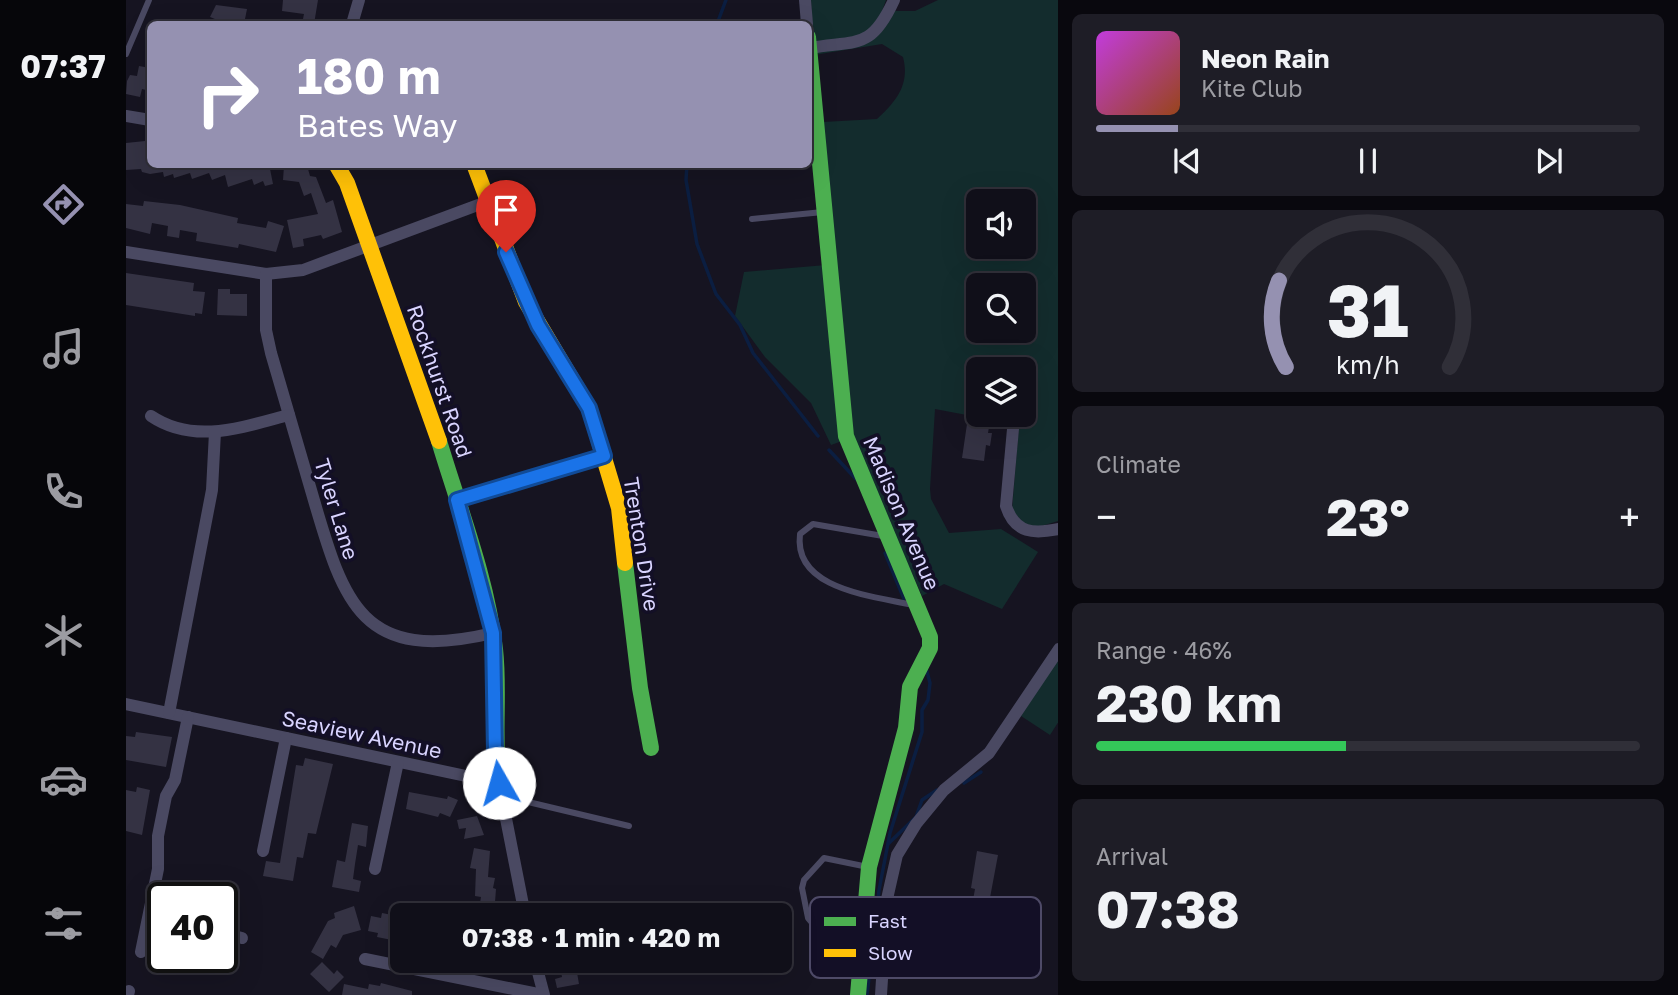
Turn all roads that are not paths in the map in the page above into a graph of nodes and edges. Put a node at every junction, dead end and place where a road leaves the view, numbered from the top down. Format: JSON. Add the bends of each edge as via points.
{"nodes":[{"id":1,"x":149,"y":0,"type":"edge"},
{"id":2,"x":359,"y":0,"type":"edge"},
{"id":3,"x":805,"y":0,"type":"edge"},
{"id":4,"x":894,"y":0,"type":"edge"},
{"id":5,"x":353,"y":21,"type":"edge"},
{"id":6,"x":807,"y":21,"type":"edge"},
{"id":7,"x":812,"y":43,"type":"edge"},
{"id":8,"x":126,"y":54,"type":"edge"},
{"id":9,"x":812,"y":75,"type":"edge"},
{"id":10,"x":126,"y":116,"type":"edge"},
{"id":11,"x":147,"y":120,"type":"edge"},
{"id":12,"x":338,"y":168,"type":"edge"},
{"id":13,"x":475,"y":168,"type":"edge"},
{"id":14,"x":486,"y":202,"type":"junction"},
{"id":15,"x":825,"y":212,"type":"junction"},
{"id":16,"x":751,"y":219,"type":"dead end"},
{"id":17,"x":370,"y":245,"type":"junction"},
{"id":18,"x":126,"y":252,"type":"edge"},
{"id":19,"x":267,"y":274,"type":"junction"},
{"id":20,"x":289,"y":415,"type":"junction"},
{"id":21,"x":151,"y":416,"type":"dead end"},
{"id":22,"x":1013,"y":429,"type":"dead end"},
{"id":23,"x":215,"y":432,"type":"junction"},
{"id":24,"x":604,"y":456,"type":"junction"},
{"id":25,"x":457,"y":500,"type":"junction"},
{"id":26,"x":1058,"y":529,"type":"edge"},
{"id":27,"x":889,"y":537,"type":"junction"},
{"id":28,"x":919,"y":606,"type":"junction"},
{"id":29,"x":493,"y":633,"type":"junction"},
{"id":30,"x":1058,"y":650,"type":"edge"},
{"id":31,"x":126,"y":704,"type":"edge"},
{"id":32,"x":169,"y":713,"type":"junction"},
{"id":33,"x":188,"y":717,"type":"junction"},
{"id":34,"x":286,"y":738,"type":"junction"},
{"id":35,"x":652,"y":748,"type":"dead end"},
{"id":36,"x":398,"y":761,"type":"junction"},
{"id":37,"x":499,"y":783,"type":"junction"},
{"id":38,"x":503,"y":802,"type":"junction"},
{"id":39,"x":629,"y":825,"type":"dead end"},
{"id":40,"x":262,"y":851,"type":"dead end"},
{"id":41,"x":869,"y":867,"type":"junction"},
{"id":42,"x":375,"y":870,"type":"dead end"},
{"id":43,"x":156,"y":882,"type":"edge"},
{"id":44,"x":867,"y":897,"type":"edge"},
{"id":45,"x":889,"y":897,"type":"edge"},
{"id":46,"x":523,"y":903,"type":"edge"},
{"id":47,"x":810,"y":920,"type":"edge"},
{"id":48,"x":147,"y":925,"type":"edge"},
{"id":49,"x":238,"y":937,"type":"edge"},
{"id":50,"x":242,"y":938,"type":"dead end"},
{"id":51,"x":141,"y":951,"type":"dead end"},
{"id":52,"x":365,"y":959,"type":"dead end"},
{"id":53,"x":538,"y":973,"type":"edge"},
{"id":54,"x":544,"y":995,"type":"edge"}],
"edges":[{"from":1,"to":8,"type":"lane"},
{"from":2,"to":5,"type":"street"},
{"from":3,"to":6,"type":"street"},
{"from":4,"to":7,"type":"street","via":[[879,29],[866,40]]},
{"from":9,"to":15,"type":"street","name":"Madison Avenue"},
{"from":10,"to":11,"type":"street"},
{"from":12,"to":17,"type":"street","name":"Rockhurst Road"},
{"from":13,"to":14,"type":"street","name":"Trenton Drive"},
{"from":14,"to":17,"type":"street"},
{"from":14,"to":24,"type":"street","name":"Trenton Drive","via":[[526,302],[589,408]]},
{"from":15,"to":16,"type":"lane"},
{"from":15,"to":27,"type":"street","name":"Madison Avenue","via":[[846,436]]},
{"from":17,"to":19,"type":"street","via":[[303,270]]},
{"from":17,"to":25,"type":"street","name":"Rockhurst Road","via":[[428,404]]},
{"from":18,"to":19,"type":"street"},
{"from":19,"to":20,"type":"street","name":"Tyler Lane","via":[[266,330]]},
{"from":20,"to":23,"type":"street"},
{"from":20,"to":29,"type":"street","name":"Tyler Lane","via":[[340,582],[360,612],[374,624],[410,640]]},
{"from":21,"to":23,"type":"street","via":[[182,430]]},
{"from":22,"to":26,"type":"street","via":[[1006,506],[1010,518],[1026,531]]},
{"from":23,"to":32,"type":"street","via":[[212,490]]},
{"from":24,"to":25,"type":"street"},
{"from":24,"to":35,"type":"street","name":"Trenton Drive","via":[[619,508],[640,688]]},
{"from":25,"to":29,"type":"street","name":"Rockhurst Road"},
{"from":27,"to":28,"type":"street","name":"Madison Avenue"},
{"from":27,"to":28,"type":"lane","via":[[813,524],[800,534],[799,552],[809,568],[845,590]]},
{"from":28,"to":41,"type":"street","name":"Madison Avenue","via":[[930,648],[910,687],[906,728]]},
{"from":29,"to":37,"type":"street","name":"Rockhurst Road"},
{"from":30,"to":45,"type":"street","via":[[989,753],[944,790],[906,840],[893,869]]},
{"from":31,"to":32,"type":"street","name":"Seaview Avenue"},
{"from":32,"to":33,"type":"street","name":"Seaview Avenue"},
{"from":33,"to":34,"type":"street","name":"Seaview Avenue"},
{"from":33,"to":43,"type":"street","via":[[158,836]]},
{"from":34,"to":36,"type":"street","name":"Seaview Avenue"},
{"from":34,"to":40,"type":"street"},
{"from":36,"to":37,"type":"street","name":"Seaview Avenue"},
{"from":36,"to":42,"type":"street"},
{"from":37,"to":38,"type":"street"},
{"from":38,"to":39,"type":"lane","via":[[524,801]]},
{"from":38,"to":46,"type":"street"},
{"from":41,"to":44,"type":"street","name":"Madison Avenue"},
{"from":41,"to":47,"type":"lane","via":[[824,858],[802,888]]},
{"from":48,"to":51,"type":"street"},
{"from":49,"to":50,"type":"street"},
{"from":52,"to":54,"type":"street"},
{"from":53,"to":54,"type":"street"}]}
